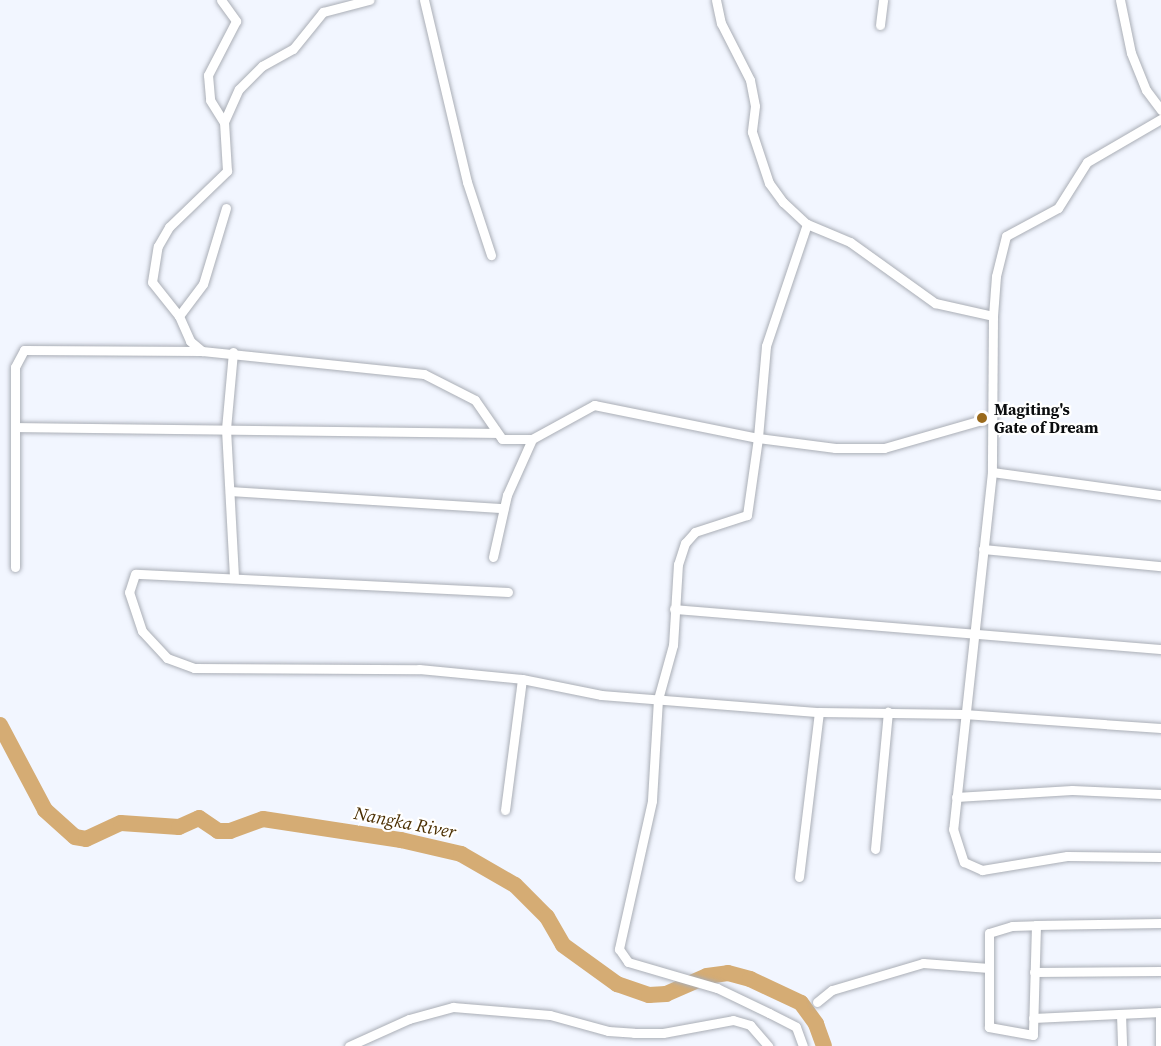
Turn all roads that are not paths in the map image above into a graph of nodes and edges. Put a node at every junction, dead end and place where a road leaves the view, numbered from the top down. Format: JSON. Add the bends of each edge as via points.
{"nodes":[{"id":1,"x":221,"y":0,"type":"edge"},
{"id":2,"x":369,"y":0,"type":"edge"},
{"id":3,"x":424,"y":0,"type":"edge"},
{"id":4,"x":716,"y":0,"type":"edge"},
{"id":5,"x":883,"y":0,"type":"edge"},
{"id":6,"x":1120,"y":0,"type":"edge"},
{"id":7,"x":880,"y":25,"type":"dead end"},
{"id":8,"x":1161,"y":110,"type":"edge"},
{"id":9,"x":1161,"y":119,"type":"edge"},
{"id":10,"x":224,"y":122,"type":"junction"},
{"id":11,"x":226,"y":208,"type":"dead end"},
{"id":12,"x":807,"y":224,"type":"junction"},
{"id":13,"x":491,"y":255,"type":"dead end"},
{"id":14,"x":179,"y":316,"type":"junction"},
{"id":15,"x":993,"y":316,"type":"junction"},
{"id":16,"x":202,"y":351,"type":"junction"},
{"id":17,"x":233,"y":352,"type":"junction"},
{"id":18,"x":992,"y":417,"type":"junction"},
{"id":19,"x":15,"y":428,"type":"junction"},
{"id":20,"x":226,"y":429,"type":"junction"},
{"id":21,"x":496,"y":433,"type":"junction"},
{"id":22,"x":758,"y":438,"type":"junction"},
{"id":23,"x":532,"y":439,"type":"junction"},
{"id":24,"x":992,"y":472,"type":"junction"},
{"id":25,"x":230,"y":491,"type":"junction"},
{"id":26,"x":1161,"y":495,"type":"edge"},
{"id":27,"x":503,"y":508,"type":"junction"},
{"id":28,"x":983,"y":549,"type":"junction"},
{"id":29,"x":493,"y":557,"type":"dead end"},
{"id":30,"x":1161,"y":566,"type":"edge"},
{"id":31,"x":15,"y":567,"type":"dead end"},
{"id":32,"x":234,"y":575,"type":"junction"},
{"id":33,"x":508,"y":592,"type":"dead end"},
{"id":34,"x":674,"y":609,"type":"junction"},
{"id":35,"x":971,"y":632,"type":"junction"},
{"id":36,"x":1161,"y":649,"type":"edge"},
{"id":37,"x":522,"y":679,"type":"junction"},
{"id":38,"x":658,"y":699,"type":"junction"},
{"id":39,"x":819,"y":712,"type":"junction"},
{"id":40,"x":888,"y":712,"type":"junction"},
{"id":41,"x":964,"y":714,"type":"junction"},
{"id":42,"x":1161,"y":728,"type":"edge"},
{"id":43,"x":1161,"y":795,"type":"edge"},
{"id":44,"x":956,"y":797,"type":"junction"},
{"id":45,"x":505,"y":810,"type":"dead end"},
{"id":46,"x":875,"y":849,"type":"dead end"},
{"id":47,"x":1161,"y":857,"type":"edge"},
{"id":48,"x":799,"y":877,"type":"dead end"},
{"id":49,"x":1161,"y":923,"type":"edge"},
{"id":50,"x":1036,"y":925,"type":"junction"},
{"id":51,"x":989,"y":968,"type":"junction"},
{"id":52,"x":1161,"y":971,"type":"edge"},
{"id":53,"x":1034,"y":972,"type":"junction"},
{"id":54,"x":817,"y":1002,"type":"dead end"},
{"id":55,"x":1160,"y":1012,"type":"edge"},
{"id":56,"x":1121,"y":1014,"type":"junction"},
{"id":57,"x":1033,"y":1018,"type":"junction"},
{"id":58,"x":349,"y":1046,"type":"edge"},
{"id":59,"x":768,"y":1046,"type":"edge"},
{"id":60,"x":803,"y":1046,"type":"edge"},
{"id":61,"x":1122,"y":1046,"type":"edge"},
{"id":62,"x":1160,"y":1046,"type":"edge"}],
"edges":[{"from":1,"to":10,"type":"street","via":[[236,21],[208,75],[210,100]]},
{"from":2,"to":10,"type":"street","via":[[323,12],[293,49],[262,66],[239,89]]},
{"from":3,"to":13,"type":"street","via":[[467,182]]},
{"from":4,"to":12,"type":"street","via":[[721,23],[750,80],[752,132],[769,183]]},
{"from":5,"to":7,"type":"street"},
{"from":6,"to":8,"type":"street","via":[[1131,53],[1146,90]]},
{"from":9,"to":15,"type":"street","via":[[1087,162],[1058,208],[1006,236],[996,276]]},
{"from":10,"to":14,"type":"street","via":[[227,171],[169,227],[158,246],[152,282]]},
{"from":11,"to":14,"type":"street","via":[[203,284]]},
{"from":12,"to":15,"type":"street","via":[[850,242],[935,303]]},
{"from":12,"to":22,"type":"street","via":[[766,346]]},
{"from":14,"to":16,"type":"street","via":[[189,341]]},
{"from":15,"to":18,"type":"street"},
{"from":16,"to":17,"type":"street"},
{"from":16,"to":19,"type":"street","via":[[24,350],[15,367]]},
{"from":17,"to":20,"type":"street"},
{"from":17,"to":21,"type":"street","via":[[424,374],[475,400]]},
{"from":18,"to":22,"type":"street","via":[[884,448],[835,448]]},
{"from":18,"to":24,"type":"street"},
{"from":19,"to":20,"type":"street"},
{"from":19,"to":31,"type":"street"},
{"from":20,"to":21,"type":"street"},
{"from":20,"to":25,"type":"street"},
{"from":21,"to":23,"type":"street","via":[[502,440]]},
{"from":22,"to":23,"type":"street","via":[[594,405]]},
{"from":22,"to":34,"type":"street","via":[[747,515],[695,532],[685,543]]},
{"from":23,"to":27,"type":"street"},
{"from":24,"to":26,"type":"street"},
{"from":24,"to":28,"type":"street"},
{"from":25,"to":27,"type":"street"},
{"from":25,"to":32,"type":"street"},
{"from":27,"to":29,"type":"street"},
{"from":28,"to":30,"type":"street"},
{"from":28,"to":35,"type":"street"},
{"from":32,"to":33,"type":"street"},
{"from":32,"to":37,"type":"street","via":[[135,574],[129,592],[142,631],[167,658],[194,668],[419,669]]},
{"from":34,"to":35,"type":"street"},
{"from":34,"to":38,"type":"street","via":[[673,645]]},
{"from":35,"to":36,"type":"street"},
{"from":35,"to":41,"type":"street"},
{"from":37,"to":38,"type":"street","via":[[601,695]]},
{"from":37,"to":45,"type":"street"},
{"from":38,"to":39,"type":"street"},
{"from":38,"to":60,"type":"street","via":[[652,801],[619,949],[628,962],[717,988],[796,1028]]},
{"from":39,"to":40,"type":"street"},
{"from":39,"to":48,"type":"street"},
{"from":40,"to":41,"type":"street"},
{"from":40,"to":46,"type":"street"},
{"from":41,"to":42,"type":"street"},
{"from":41,"to":44,"type":"street"},
{"from":43,"to":44,"type":"street","via":[[1072,790]]},
{"from":44,"to":47,"type":"street","via":[[955,838],[971,869],[1066,856]]},
{"from":49,"to":50,"type":"street"},
{"from":50,"to":51,"type":"street","via":[[989,933]]},
{"from":50,"to":53,"type":"street"},
{"from":51,"to":54,"type":"street","via":[[923,963],[832,990]]},
{"from":51,"to":57,"type":"street","via":[[989,1027],[1033,1035]]},
{"from":52,"to":53,"type":"street"},
{"from":53,"to":57,"type":"street"},
{"from":55,"to":56,"type":"street"},
{"from":55,"to":62,"type":"street"},
{"from":56,"to":57,"type":"street"},
{"from":56,"to":61,"type":"street"},
{"from":58,"to":59,"type":"street","via":[[410,1019],[453,1007],[550,1015],[608,1032],[663,1033],[733,1020],[750,1025]]}]}
